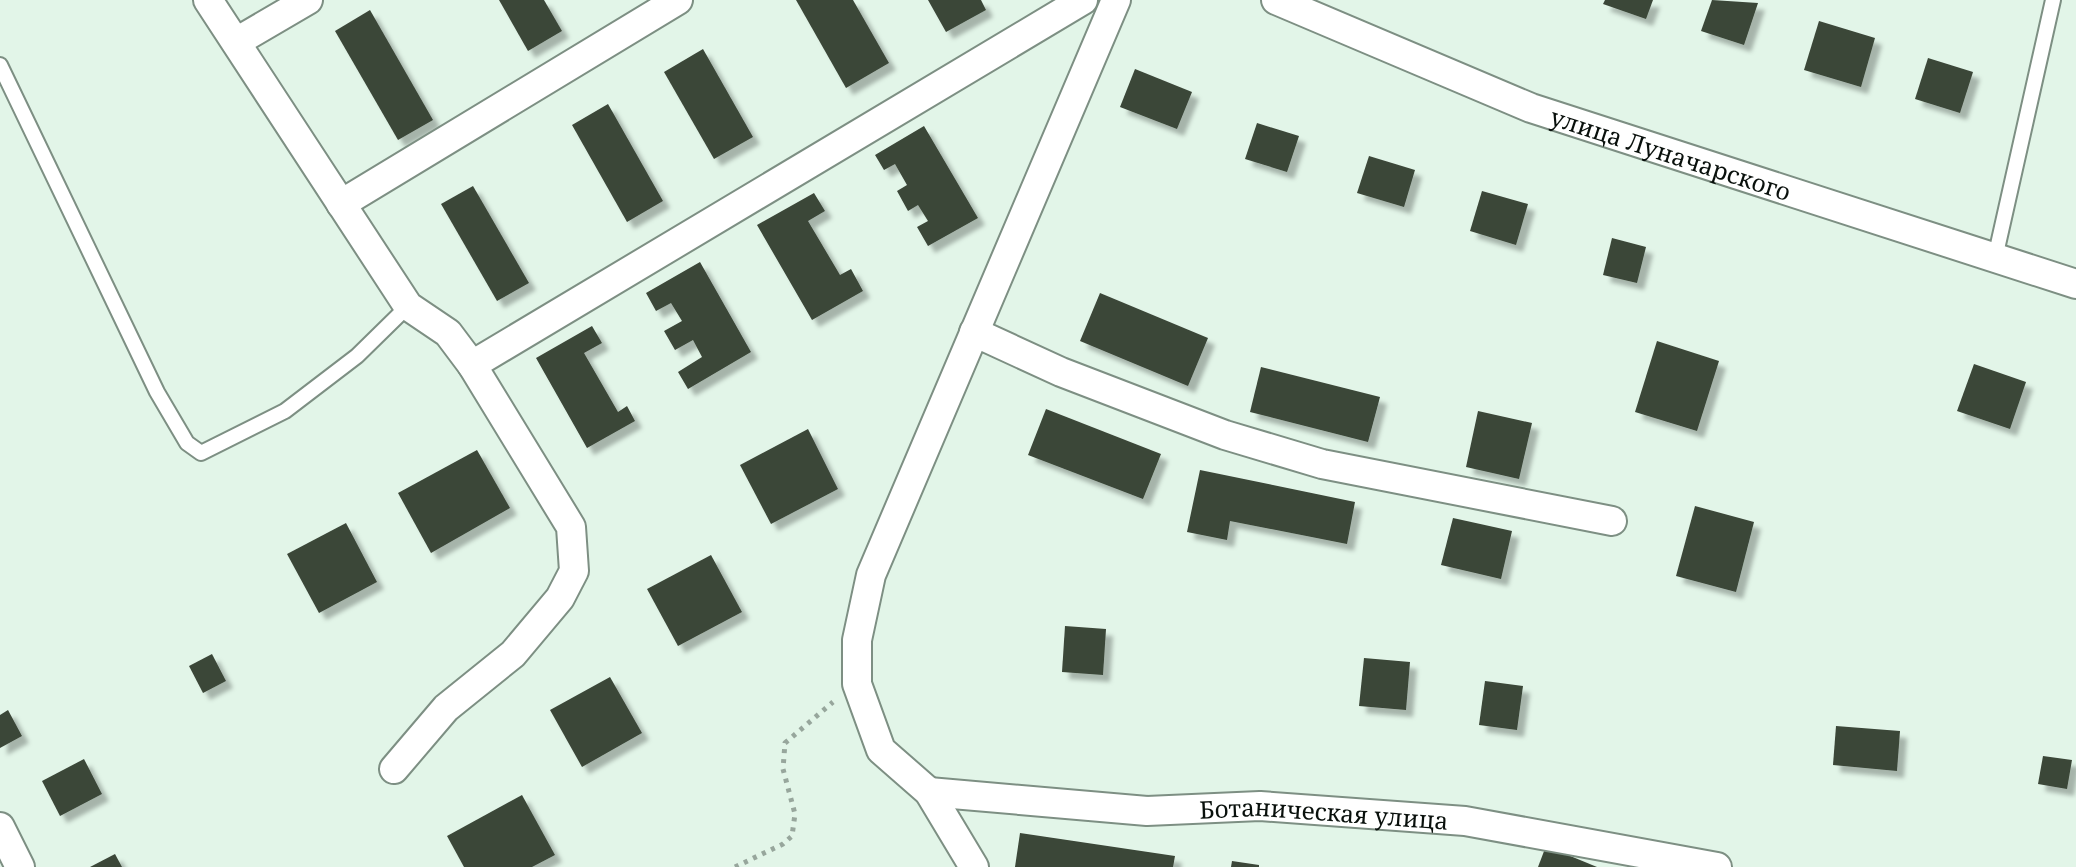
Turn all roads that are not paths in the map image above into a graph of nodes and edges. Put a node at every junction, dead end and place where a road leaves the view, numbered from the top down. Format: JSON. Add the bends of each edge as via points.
{"nodes":[{"id":1,"x":208,"y":0,"type":"edge"},
{"id":2,"x":308,"y":0,"type":"edge"},
{"id":3,"x":678,"y":0,"type":"edge"},
{"id":4,"x":1276,"y":0,"type":"edge"},
{"id":5,"x":2053,"y":0,"type":"edge"},
{"id":6,"x":1098,"y":2,"type":"edge"},
{"id":7,"x":236,"y":42,"type":"junction"},
{"id":8,"x":0,"y":65,"type":"edge"},
{"id":9,"x":341,"y":204,"type":"junction"},
{"id":10,"x":1995,"y":258,"type":"junction"},
{"id":11,"x":2076,"y":284,"type":"edge"},
{"id":12,"x":408,"y":306,"type":"junction"},
{"id":13,"x":974,"y":332,"type":"junction"},
{"id":14,"x":472,"y":365,"type":"junction"},
{"id":15,"x":1612,"y":521,"type":"dead end"},
{"id":16,"x":394,"y":769,"type":"dead end"},
{"id":17,"x":929,"y":792,"type":"junction"},
{"id":18,"x":0,"y":827,"type":"edge"},
{"id":19,"x":20,"y":867,"type":"edge"},
{"id":20,"x":974,"y":867,"type":"edge"},
{"id":21,"x":1717,"y":867,"type":"edge"}],
"edges":[{"from":1,"to":7,"type":"street"},
{"from":2,"to":7,"type":"street"},
{"from":3,"to":9,"type":"street"},
{"from":4,"to":10,"type":"street","name":"улица Луначарского","via":[[1531,108]]},
{"from":5,"to":10,"type":"lane"},
{"from":6,"to":13,"type":"street"},
{"from":6,"to":14,"type":"street"},
{"from":7,"to":9,"type":"street"},
{"from":8,"to":12,"type":"lane","via":[[157,392],[187,443],[201,453],[285,411],[357,356]]},
{"from":9,"to":12,"type":"street"},
{"from":10,"to":11,"type":"street","name":"улица Луначарского"},
{"from":12,"to":14,"type":"street","via":[[448,333]]},
{"from":13,"to":15,"type":"street","via":[[1210,430],[1308,460]]},
{"from":13,"to":17,"type":"street","via":[[871,575],[857,640],[857,684],[881,750]]},
{"from":14,"to":16,"type":"street","via":[[571,527],[574,571],[560,598],[513,654],[446,708]]},
{"from":17,"to":20,"type":"street"},
{"from":17,"to":21,"type":"street","name":"Ботаническая улица","via":[[1147,811],[1260,806],[1465,821]]},
{"from":18,"to":19,"type":"street"}]}
